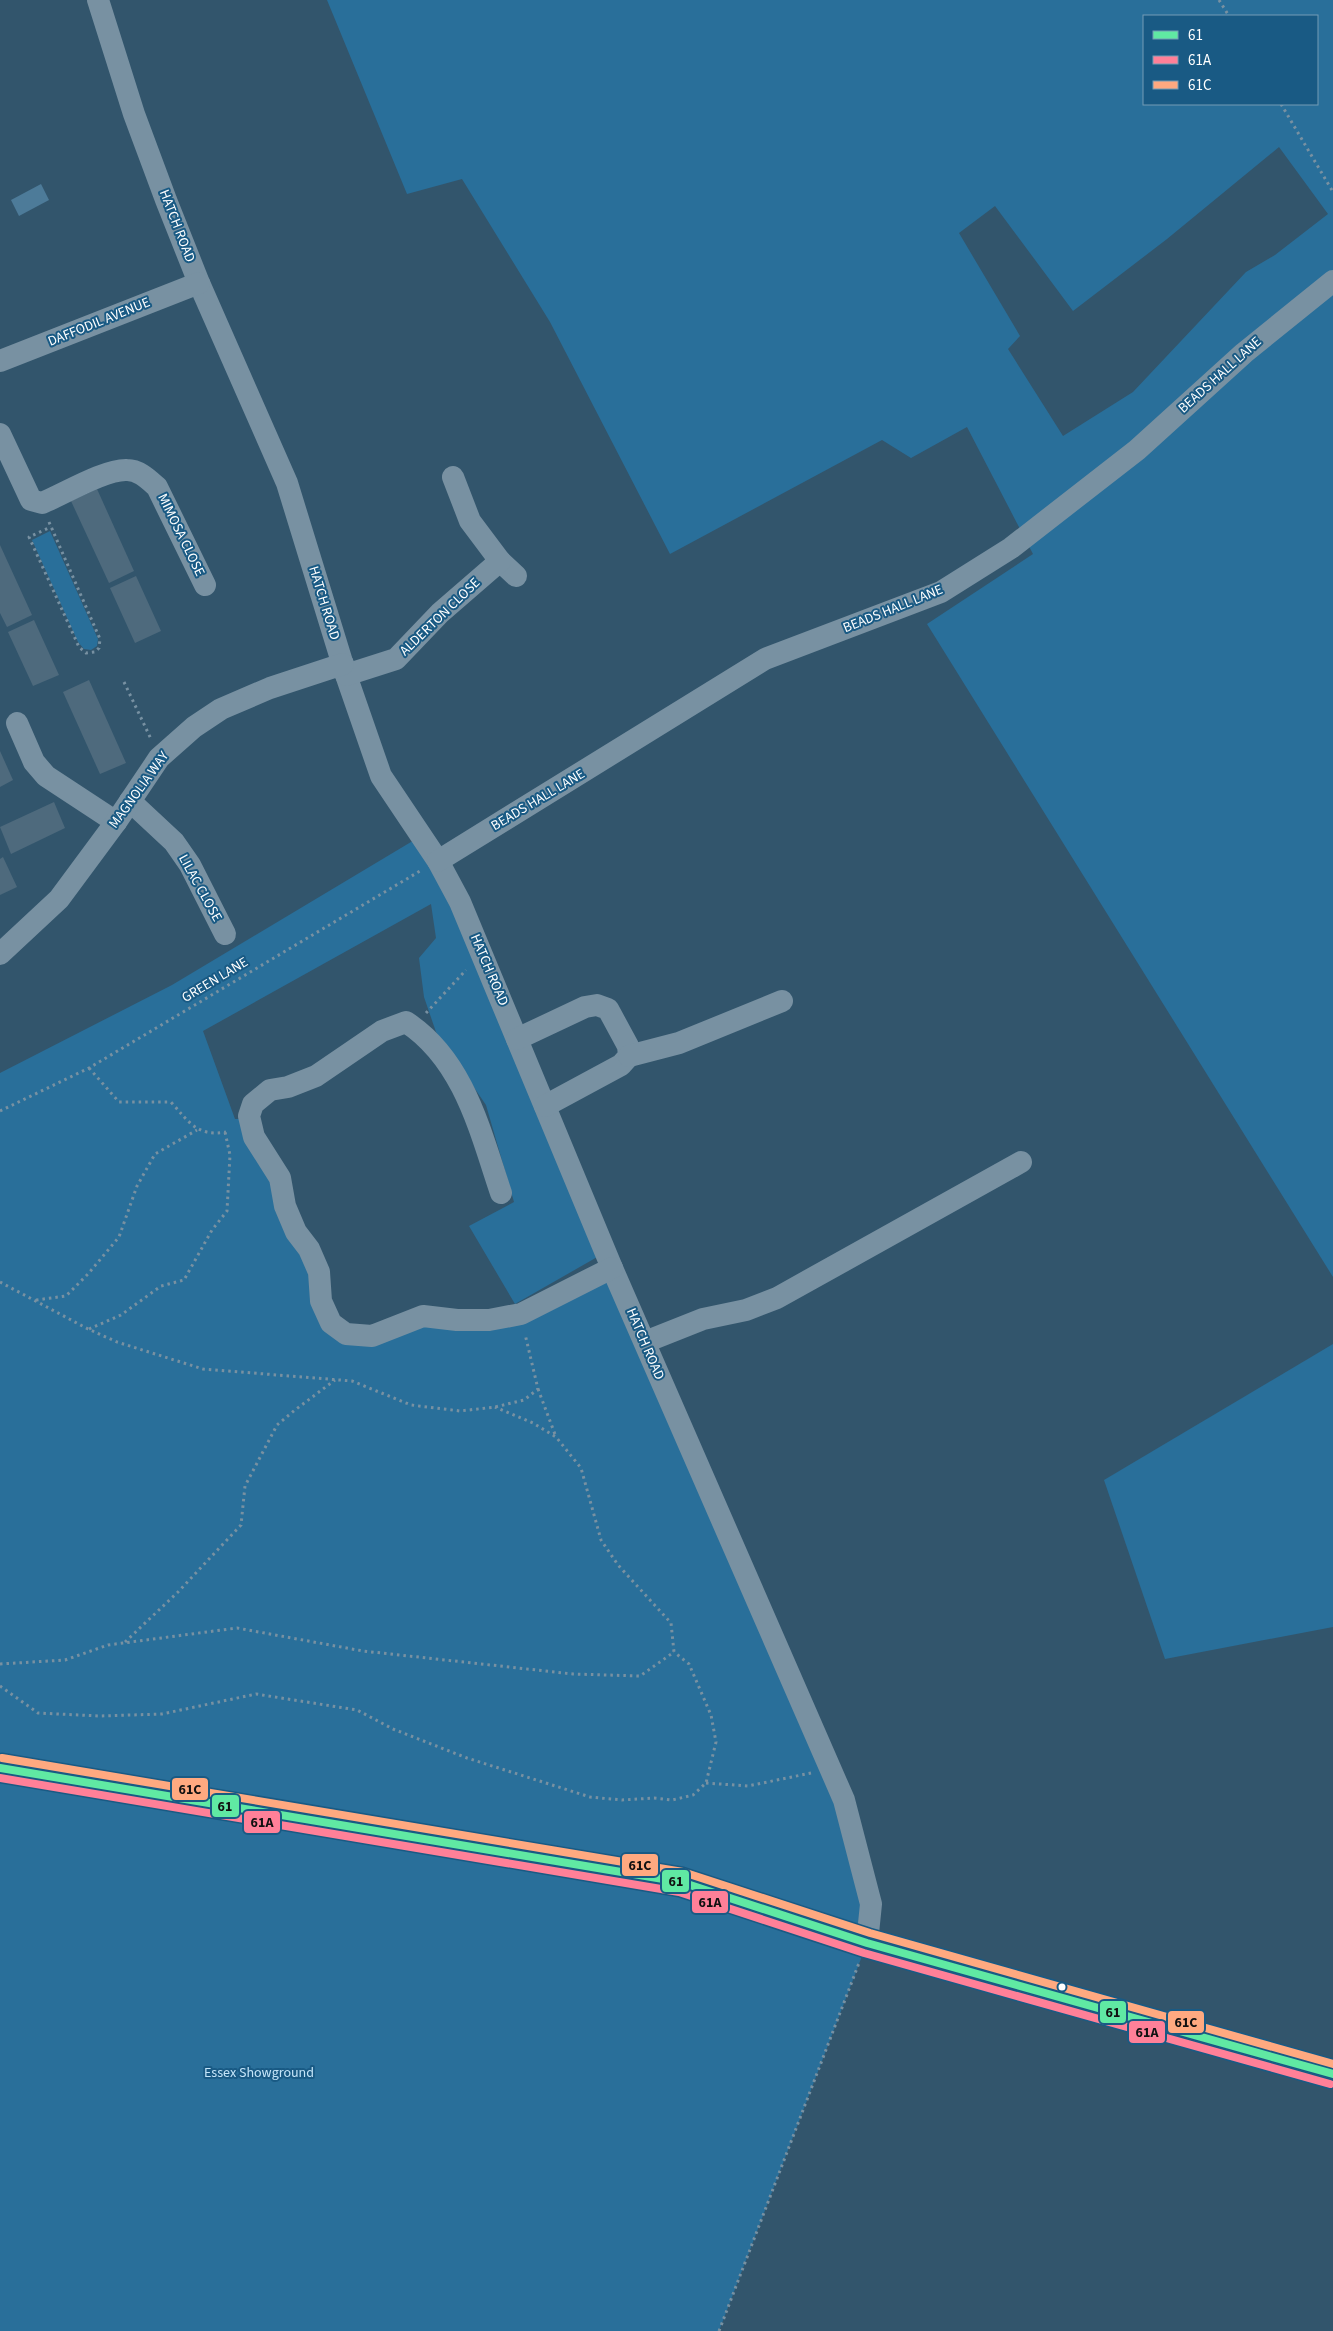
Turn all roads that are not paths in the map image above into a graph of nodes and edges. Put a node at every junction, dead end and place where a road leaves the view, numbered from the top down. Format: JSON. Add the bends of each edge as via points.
{"nodes":[{"id":1,"x":98,"y":0,"type":"edge"},
{"id":2,"x":1333,"y":281,"type":"edge"},
{"id":3,"x":198,"y":283,"type":"junction"},
{"id":4,"x":0,"y":361,"type":"edge"},
{"id":5,"x":0,"y":434,"type":"edge"},
{"id":6,"x":453,"y":477,"type":"dead end"},
{"id":7,"x":205,"y":585,"type":"dead end"},
{"id":8,"x":345,"y":670,"type":"junction"},
{"id":9,"x":17,"y":723,"type":"dead end"},
{"id":10,"x":130,"y":801,"type":"junction"},
{"id":11,"x":116,"y":822,"type":"junction"},
{"id":12,"x":438,"y":861,"type":"junction"},
{"id":13,"x":225,"y":934,"type":"dead end"},
{"id":14,"x":0,"y":954,"type":"edge"},
{"id":15,"x":782,"y":1001,"type":"dead end"},
{"id":16,"x":517,"y":1039,"type":"junction"},
{"id":17,"x":629,"y":1056,"type":"junction"},
{"id":18,"x":545,"y":1106,"type":"junction"},
{"id":19,"x":1021,"y":1162,"type":"dead end"},
{"id":20,"x":500,"y":1193,"type":"dead end"},
{"id":21,"x":612,"y":1268,"type":"junction"},
{"id":22,"x":645,"y":1342,"type":"junction"},
{"id":23,"x":0,"y":1768,"type":"edge"},
{"id":24,"x":867,"y":1943,"type":"junction"},
{"id":25,"x":1333,"y":2074,"type":"edge"}],
"edges":[{"from":1,"to":3,"type":"street","name":"HATCH ROAD","via":[[134,114]]},
{"from":2,"to":12,"type":"street","name":"BEADS HALL LANE","via":[[1244,353],[1138,450],[1011,548],[941,592],[765,659]]},
{"from":3,"to":4,"type":"street","name":"DAFFODIL AVENUE"},
{"from":3,"to":8,"type":"street","name":"HATCH ROAD","via":[[287,483]]},
{"from":5,"to":7,"type":"street","name":"MIMOSA CLOSE","via":[[31,500],[42,503],[111,472],[128,470],[145,475],[157,487]]},
{"from":6,"to":8,"type":"street","name":"ALDERTON CLOSE","via":[[470,521],[508,568],[440,613],[396,659]]},
{"from":8,"to":10,"type":"street","name":"MAGNOLIA WAY","via":[[270,688],[221,709],[194,727],[159,758]]},
{"from":8,"to":12,"type":"street","name":"HATCH ROAD","via":[[381,776]]},
{"from":9,"to":11,"type":"street","via":[[34,762],[46,776]]},
{"from":10,"to":11,"type":"street","name":"MAGNOLIA WAY"},
{"from":10,"to":13,"type":"street","name":"LILAC CLOSE","via":[[174,842],[190,865]]},
{"from":11,"to":14,"type":"street","name":"MAGNOLIA WAY","via":[[59,899]]},
{"from":12,"to":16,"type":"street","name":"HATCH ROAD","via":[[460,902]]},
{"from":15,"to":17,"type":"street","via":[[679,1043]]},
{"from":16,"to":17,"type":"street","via":[[585,1007],[597,1005],[608,1009],[628,1046]]},
{"from":16,"to":18,"type":"street","name":"HATCH ROAD"},
{"from":17,"to":18,"type":"street","via":[[610,1072]]},
{"from":18,"to":21,"type":"street","name":"HATCH ROAD"},
{"from":19,"to":22,"type":"street","via":[[777,1298],[746,1310],[703,1319]]},
{"from":20,"to":21,"type":"street","via":[[482,1135],[457,1076],[423,1033],[406,1022],[382,1031],[316,1076],[270,1090],[253,1104],[249,1116],[254,1136],[280,1178],[285,1206],[319,1272],[321,1301],[327,1316],[346,1334],[372,1336],[423,1316],[489,1320],[521,1314]]},
{"from":21,"to":22,"type":"street","name":"HATCH ROAD"},
{"from":22,"to":24,"type":"street","name":"HATCH ROAD","via":[[844,1800],[870,1904]]},
{"from":23,"to":24,"type":"street","via":[[681,1882]]},
{"from":24,"to":25,"type":"street"}]}
